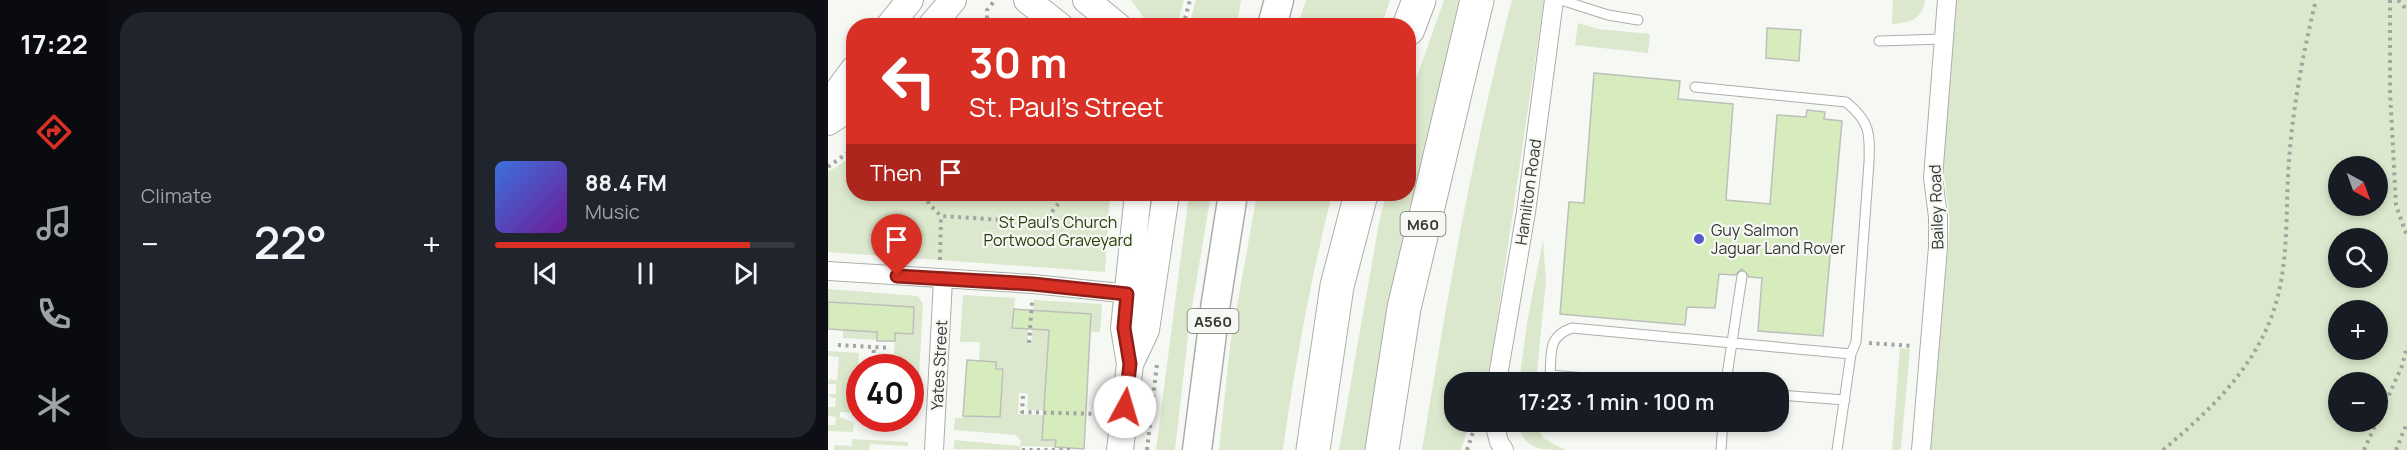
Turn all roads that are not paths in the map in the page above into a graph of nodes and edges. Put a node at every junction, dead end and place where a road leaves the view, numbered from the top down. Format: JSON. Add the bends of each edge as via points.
{"nodes":[{"id":1,"x":910,"y":0,"type":"edge"},
{"id":2,"x":953,"y":0,"type":"edge"},
{"id":3,"x":1027,"y":0,"type":"edge"},
{"id":4,"x":1086,"y":0,"type":"edge"},
{"id":5,"x":1108,"y":0,"type":"edge"},
{"id":6,"x":1419,"y":0,"type":"edge"},
{"id":7,"x":1477,"y":0,"type":"edge"},
{"id":8,"x":1554,"y":0,"type":"edge"},
{"id":9,"x":1561,"y":0,"type":"edge"},
{"id":10,"x":1947,"y":0,"type":"edge"},
{"id":11,"x":895,"y":18,"type":"edge"},
{"id":12,"x":942,"y":18,"type":"edge"},
{"id":13,"x":1050,"y":18,"type":"edge"},
{"id":14,"x":1108,"y":18,"type":"edge"},
{"id":15,"x":1116,"y":18,"type":"edge"},
{"id":16,"x":1412,"y":18,"type":"edge"},
{"id":17,"x":1638,"y":20,"type":"dead end"},
{"id":18,"x":1943,"y":39,"type":"junction"},
{"id":19,"x":1879,"y":41,"type":"dead end"},
{"id":20,"x":846,"y":80,"type":"edge"},
{"id":21,"x":1695,"y":87,"type":"dead end"},
{"id":22,"x":828,"y":104,"type":"edge"},
{"id":23,"x":846,"y":110,"type":"edge"},
{"id":24,"x":828,"y":122,"type":"edge"},
{"id":25,"x":1138,"y":201,"type":"edge"},
{"id":26,"x":1164,"y":201,"type":"edge"},
{"id":27,"x":1232,"y":201,"type":"edge"},
{"id":28,"x":1359,"y":201,"type":"edge"},
{"id":29,"x":828,"y":271,"type":"edge"},
{"id":30,"x":942,"y":272,"type":"junction"},
{"id":31,"x":1742,"y":276,"type":"dead end"},
{"id":32,"x":1139,"y":295,"type":"junction"},
{"id":33,"x":1731,"y":342,"type":"junction"},
{"id":34,"x":1851,"y":354,"type":"junction"},
{"id":35,"x":1499,"y":372,"type":"edge"},
{"id":36,"x":1550,"y":372,"type":"edge"},
{"id":37,"x":1727,"y":372,"type":"edge"},
{"id":38,"x":1789,"y":396,"type":"edge"},
{"id":39,"x":1845,"y":400,"type":"junction"},
{"id":40,"x":1495,"y":432,"type":"edge"},
{"id":41,"x":1722,"y":432,"type":"edge"},
{"id":42,"x":934,"y":450,"type":"edge"},
{"id":43,"x":1120,"y":450,"type":"edge"},
{"id":44,"x":1197,"y":450,"type":"edge"},
{"id":45,"x":1313,"y":450,"type":"edge"},
{"id":46,"x":1382,"y":450,"type":"edge"},
{"id":47,"x":1504,"y":450,"type":"edge"},
{"id":48,"x":1721,"y":450,"type":"edge"},
{"id":49,"x":1837,"y":450,"type":"edge"},
{"id":50,"x":1920,"y":450,"type":"edge"}],
"edges":[{"from":1,"to":11,"type":"street"},
{"from":2,"to":12,"type":"street"},
{"from":3,"to":13,"type":"street"},
{"from":4,"to":14,"type":"street"},
{"from":5,"to":15,"type":"street"},
{"from":6,"to":16,"type":"highway"},
{"from":7,"to":46,"type":"highway","number":"M60","via":[[1404,308]]},
{"from":8,"to":35,"type":"street","name":"Hamilton Road","via":[[1526,212]]},
{"from":9,"to":17,"type":"lane"},
{"from":10,"to":18,"type":"street","name":"Bailey Road"},
{"from":18,"to":19,"type":"lane"},
{"from":18,"to":50,"type":"street","name":"Bailey Road","via":[[1933,178],[1938,247]]},
{"from":20,"to":22,"type":"street"},
{"from":21,"to":34,"type":"lane","via":[[1846,102],[1866,123],[1870,134],[1869,162],[1856,342]]},
{"from":23,"to":24,"type":"street"},
{"from":25,"to":32,"type":"street"},
{"from":26,"to":32,"type":"street"},
{"from":27,"to":44,"type":"main road","number":"A560"},
{"from":28,"to":45,"type":"highway","via":[[1337,286]]},
{"from":29,"to":30,"type":"street"},
{"from":30,"to":32,"type":"street"},
{"from":30,"to":42,"type":"street","name":"Yates Street"},
{"from":31,"to":33,"type":"lane"},
{"from":32,"to":43,"type":"street","via":[[1124,328],[1130,364]]},
{"from":33,"to":34,"type":"lane"},
{"from":33,"to":36,"type":"lane","via":[[1572,328],[1560,332],[1553,340]]},
{"from":33,"to":37,"type":"lane"},
{"from":34,"to":39,"type":"lane"},
{"from":38,"to":39,"type":"lane"},
{"from":39,"to":49,"type":"lane"},
{"from":40,"to":47,"type":"street"},
{"from":41,"to":48,"type":"lane"}]}
